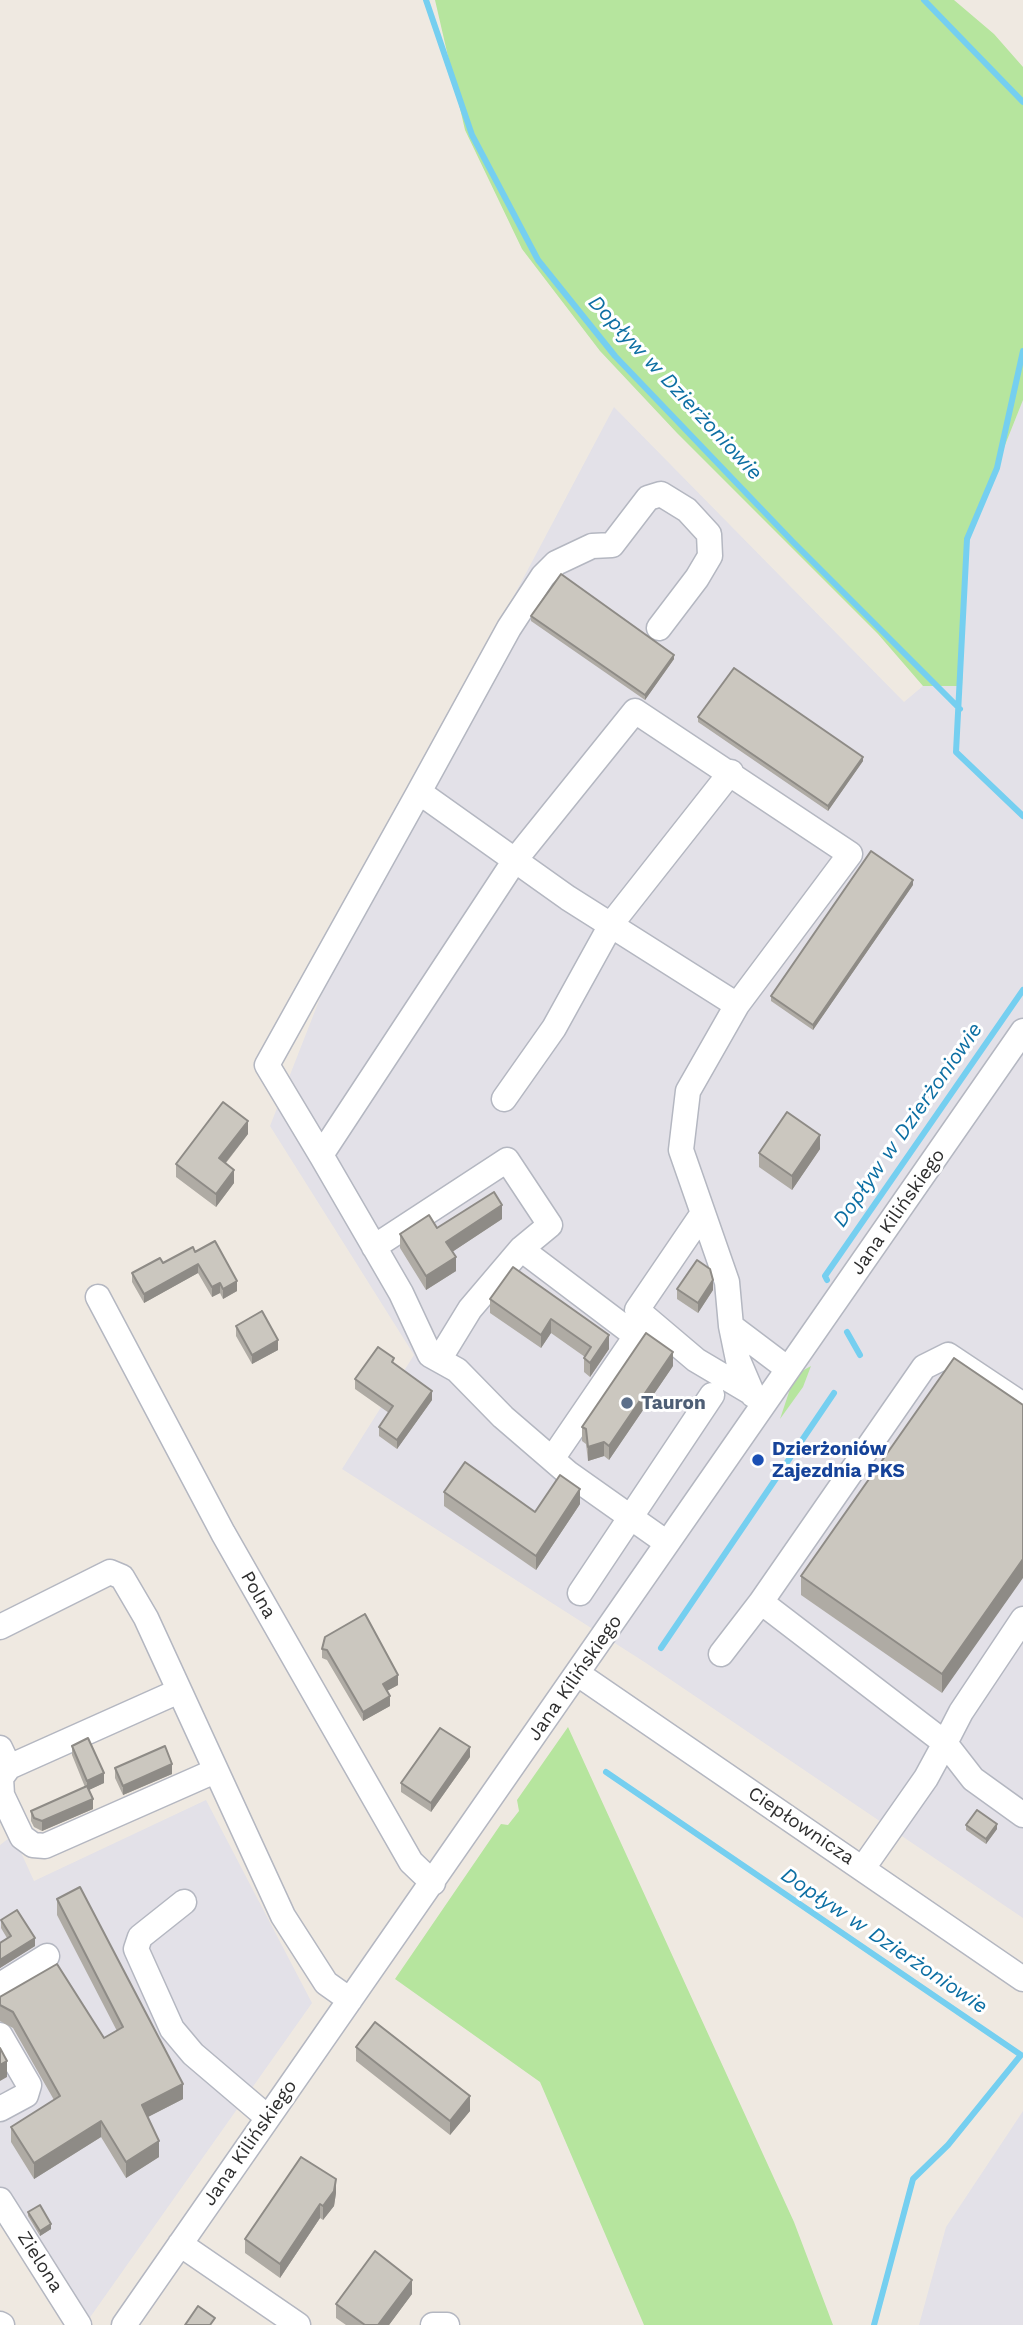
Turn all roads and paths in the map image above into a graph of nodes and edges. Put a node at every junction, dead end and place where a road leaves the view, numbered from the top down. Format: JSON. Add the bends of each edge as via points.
{"nodes":[{"id":1,"x":659,"y":628,"type":"dead end"},
{"id":2,"x":731,"y":772,"type":"junction"},
{"id":3,"x":419,"y":792,"type":"junction"},
{"id":4,"x":515,"y":860,"type":"junction"},
{"id":5,"x":612,"y":923,"type":"junction"},
{"id":6,"x":737,"y":1005,"type":"junction"},
{"id":7,"x":1023,"y":1031,"type":"edge"},
{"id":8,"x":504,"y":1099,"type":"dead end"},
{"id":9,"x":321,"y":1155,"type":"junction"},
{"id":10,"x":703,"y":1213,"type":"junction"},
{"id":11,"x":374,"y":1247,"type":"junction"},
{"id":12,"x":521,"y":1249,"type":"junction"},
{"id":13,"x":98,"y":1297,"type":"dead end"},
{"id":14,"x":731,"y":1326,"type":"junction"},
{"id":15,"x":440,"y":1358,"type":"junction"},
{"id":16,"x":788,"y":1369,"type":"junction"},
{"id":17,"x":712,"y":1395,"type":"dead end"},
{"id":18,"x":757,"y":1398,"type":"junction"},
{"id":19,"x":1023,"y":1405,"type":"edge"},
{"id":20,"x":552,"y":1459,"type":"junction"},
{"id":21,"x":629,"y":1518,"type":"junction"},
{"id":22,"x":667,"y":1543,"type":"junction"},
{"id":23,"x":580,"y":1593,"type":"dead end"},
{"id":24,"x":761,"y":1602,"type":"junction"},
{"id":25,"x":1023,"y":1619,"type":"edge"},
{"id":26,"x":0,"y":1627,"type":"edge"},
{"id":27,"x":721,"y":1654,"type":"dead end"},
{"id":28,"x":578,"y":1674,"type":"junction"},
{"id":29,"x":179,"y":1691,"type":"junction"},
{"id":30,"x":945,"y":1743,"type":"junction"},
{"id":31,"x":4,"y":1758,"type":"edge"},
{"id":32,"x":215,"y":1771,"type":"junction"},
{"id":33,"x":1023,"y":1815,"type":"edge"},
{"id":34,"x":863,"y":1868,"type":"junction"},
{"id":35,"x":433,"y":1883,"type":"junction"},
{"id":36,"x":184,"y":1902,"type":"dead end"},
{"id":37,"x":47,"y":1956,"type":"dead end"},
{"id":38,"x":1023,"y":1979,"type":"edge"},
{"id":39,"x":0,"y":1985,"type":"edge"},
{"id":40,"x":350,"y":2000,"type":"junction"},
{"id":41,"x":0,"y":2035,"type":"edge"},
{"id":42,"x":0,"y":2109,"type":"edge"},
{"id":43,"x":267,"y":2117,"type":"junction"},
{"id":44,"x":0,"y":2200,"type":"edge"},
{"id":45,"x":180,"y":2244,"type":"junction"},
{"id":46,"x":79,"y":2325,"type":"edge"},
{"id":47,"x":124,"y":2325,"type":"edge"},
{"id":48,"x":298,"y":2325,"type":"edge"},
{"id":49,"x":433,"y":2325,"type":"edge"},
{"id":50,"x":447,"y":2325,"type":"edge"}],
"edges":[{"from":1,"to":3,"type":"street","via":[[710,556],[709,534],[687,510],[661,494],[648,498],[612,545],[592,546],[556,563],[543,576],[509,628]]},
{"from":2,"to":4,"type":"street","via":[[635,711]]},
{"from":2,"to":5,"type":"street"},
{"from":2,"to":6,"type":"street","via":[[850,854]]},
{"from":3,"to":4,"type":"street"},
{"from":3,"to":9,"type":"street","via":[[267,1065]]},
{"from":4,"to":5,"type":"street"},
{"from":4,"to":9,"type":"street"},
{"from":5,"to":6,"type":"street"},
{"from":5,"to":8,"type":"street","via":[[554,1028]]},
{"from":6,"to":10,"type":"street","via":[[688,1091],[681,1150]]},
{"from":7,"to":16,"type":"street","name":"Jana Kilińskiego"},
{"from":9,"to":11,"type":"street"},
{"from":10,"to":14,"type":"street","via":[[727,1282]]},
{"from":10,"to":18,"type":"street","via":[[637,1310],[696,1360]]},
{"from":11,"to":12,"type":"street","via":[[508,1160],[550,1225]]},
{"from":11,"to":15,"type":"street","via":[[430,1355]]},
{"from":12,"to":15,"type":"street","via":[[470,1309]]},
{"from":12,"to":20,"type":"street","via":[[636,1336]]},
{"from":13,"to":35,"type":"street","name":"Polna","via":[[236,1557],[411,1862]]},
{"from":14,"to":16,"type":"street"},
{"from":14,"to":18,"type":"street"},
{"from":15,"to":20,"type":"street"},
{"from":16,"to":18,"type":"street","name":"Jana Kilińskiego"},
{"from":17,"to":21,"type":"street"},
{"from":18,"to":22,"type":"street","name":"Jana Kilińskiego"},
{"from":19,"to":24,"type":"street","via":[[948,1355],[924,1367]]},
{"from":20,"to":21,"type":"street"},
{"from":21,"to":22,"type":"street"},
{"from":21,"to":23,"type":"street"},
{"from":22,"to":28,"type":"street","name":"Jana Kilińskiego"},
{"from":24,"to":27,"type":"street"},
{"from":24,"to":30,"type":"street"},
{"from":25,"to":30,"type":"street"},
{"from":26,"to":29,"type":"street","via":[[116,1573],[146,1618]]},
{"from":28,"to":34,"type":"street","name":"Ciepłownicza"},
{"from":28,"to":35,"type":"street","name":"Jana Kilińskiego"},
{"from":29,"to":31,"type":"street"},
{"from":29,"to":32,"type":"street"},
{"from":30,"to":33,"type":"street","via":[[973,1779]]},
{"from":30,"to":34,"type":"street"},
{"from":31,"to":32,"type":"street","via":[[2,1796],[22,1837],[45,1846]]},
{"from":32,"to":40,"type":"street","via":[[283,1916],[326,1983]]},
{"from":34,"to":38,"type":"street","name":"Ciepłownicza"},
{"from":35,"to":40,"type":"street","name":"Jana Kilińskiego"},
{"from":36,"to":43,"type":"street","via":[[140,1937],[136,1949],[172,2029],[193,2054]]},
{"from":37,"to":39,"type":"street"},
{"from":40,"to":43,"type":"street","name":"Jana Kilińskiego"},
{"from":41,"to":42,"type":"street","via":[[29,2085],[26,2095]]},
{"from":43,"to":45,"type":"street","name":"Jana Kilińskiego"},
{"from":44,"to":46,"type":"street","name":"Zielona"},
{"from":45,"to":47,"type":"street","name":"Jana Kilińskiego"},
{"from":45,"to":48,"type":"street"},
{"from":49,"to":50,"type":"street"}]}
